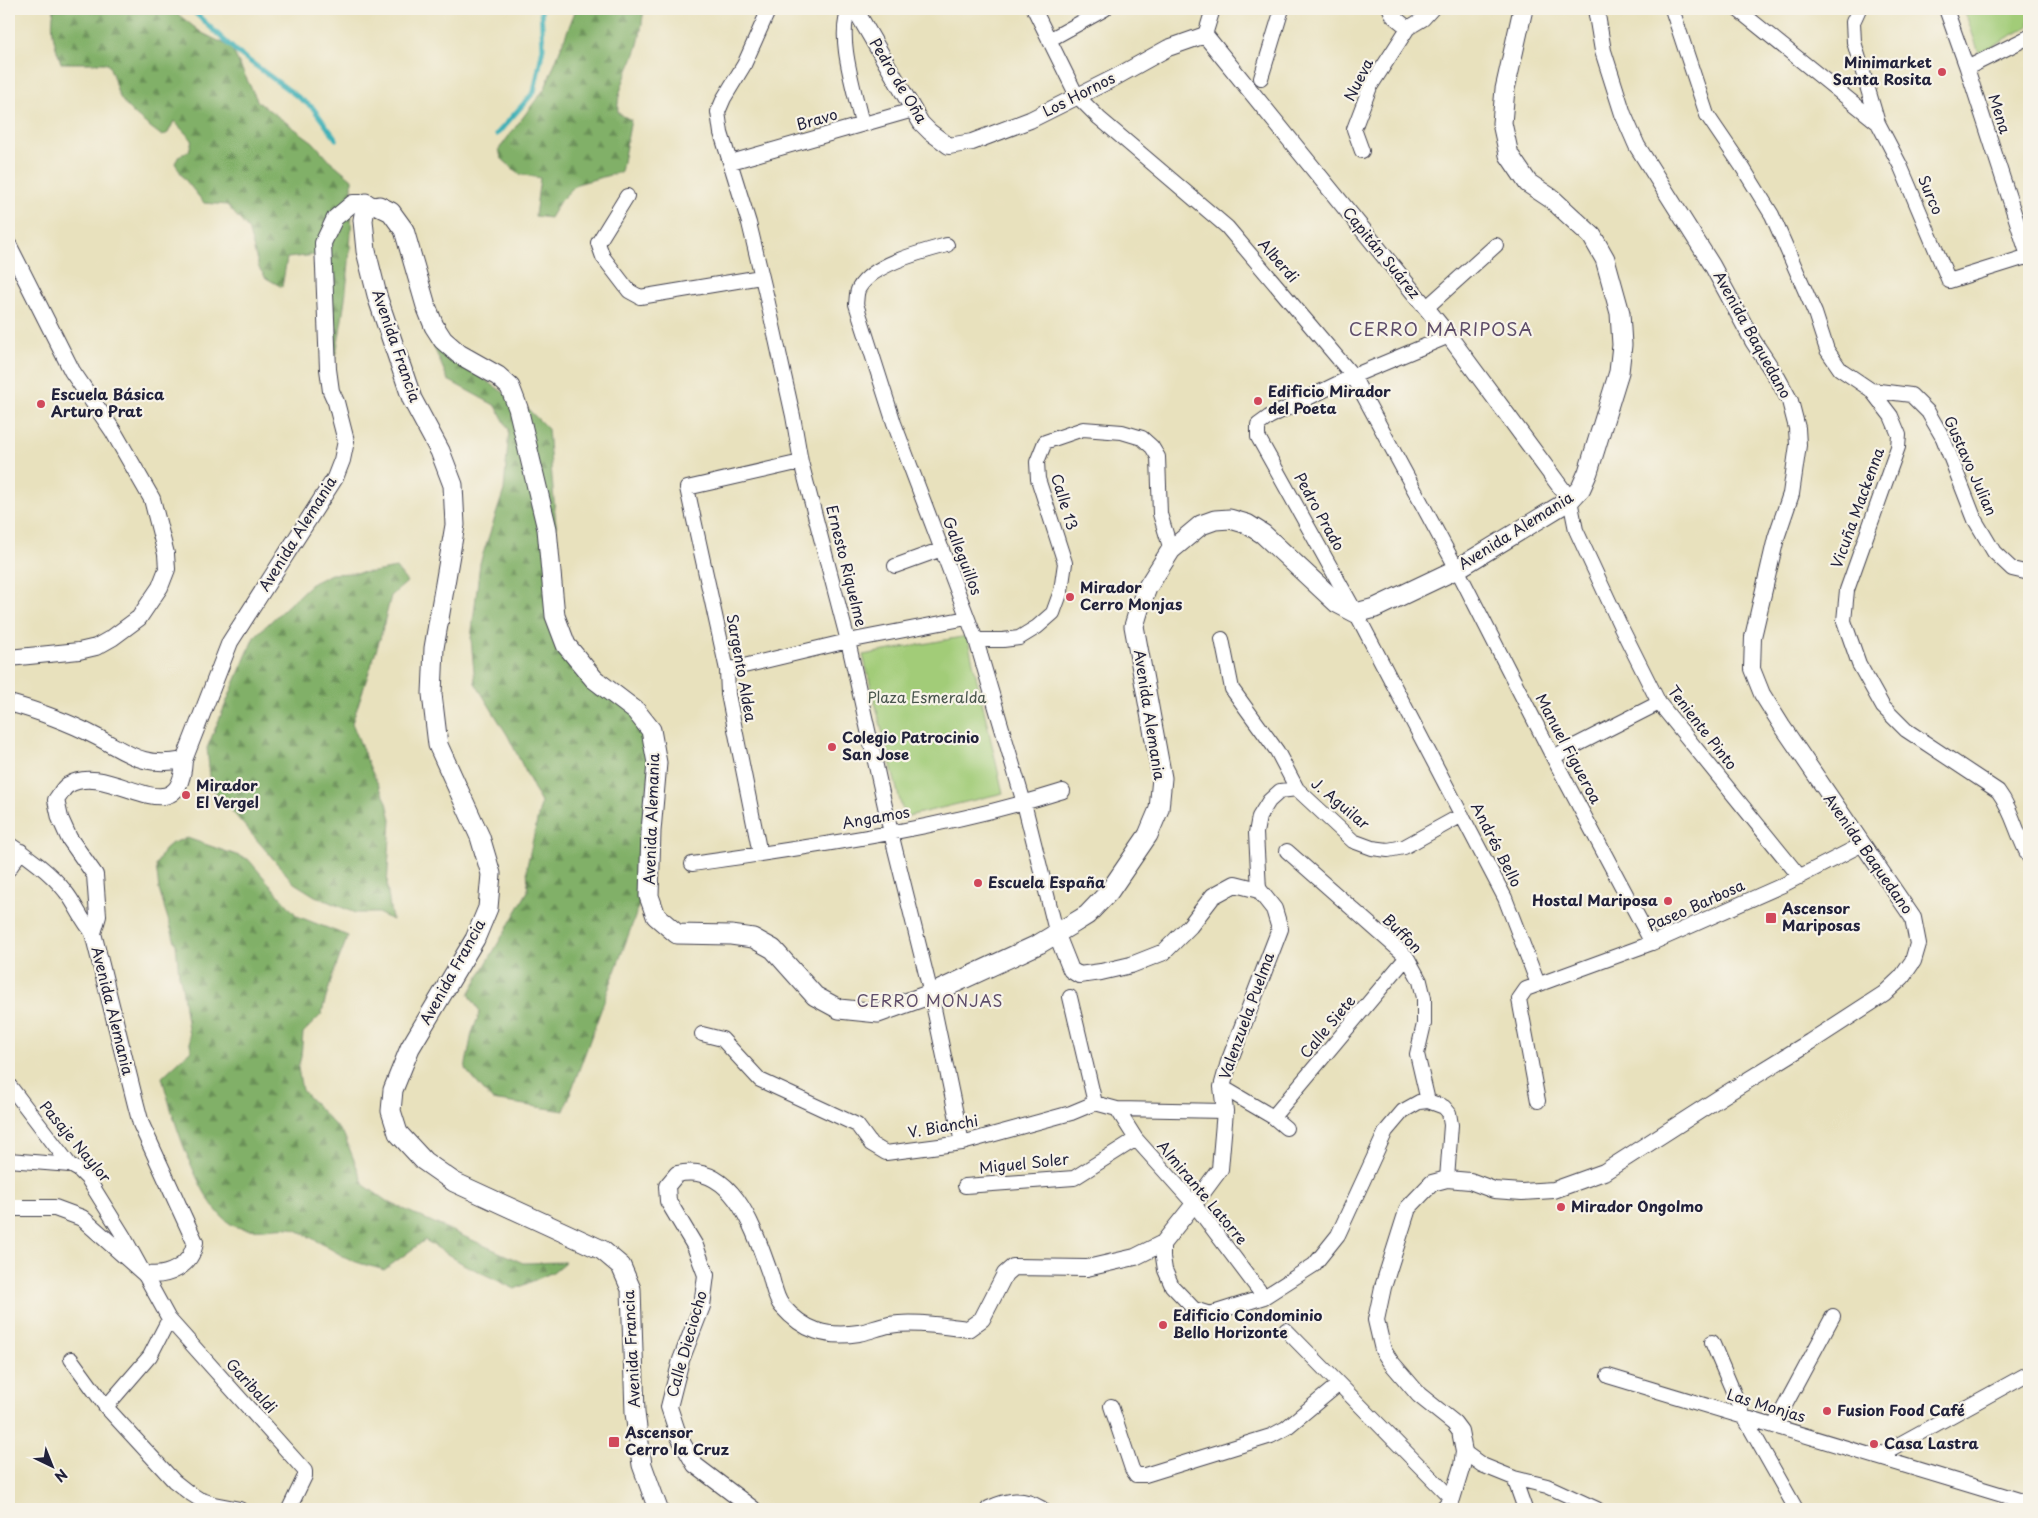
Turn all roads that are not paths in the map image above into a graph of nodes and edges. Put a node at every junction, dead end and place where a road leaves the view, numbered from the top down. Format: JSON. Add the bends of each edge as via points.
{"nodes":[{"id":1,"x":769,"y":9,"type":"edge"},
{"id":2,"x":850,"y":9,"type":"edge"},
{"id":3,"x":855,"y":9,"type":"edge"},
{"id":4,"x":1034,"y":9,"type":"edge"},
{"id":5,"x":1106,"y":9,"type":"edge"},
{"id":6,"x":1212,"y":9,"type":"edge"},
{"id":7,"x":1282,"y":9,"type":"edge"},
{"id":8,"x":1390,"y":9,"type":"edge"},
{"id":9,"x":1432,"y":9,"type":"edge"},
{"id":10,"x":1523,"y":9,"type":"edge"},
{"id":11,"x":1596,"y":9,"type":"edge"},
{"id":12,"x":1672,"y":9,"type":"edge"},
{"id":13,"x":1738,"y":9,"type":"edge"},
{"id":14,"x":1859,"y":9,"type":"edge"},
{"id":15,"x":1946,"y":9,"type":"edge"},
{"id":16,"x":1408,"y":28,"type":"junction"},
{"id":17,"x":1205,"y":35,"type":"junction"},
{"id":18,"x":2029,"y":37,"type":"edge"},
{"id":19,"x":1049,"y":40,"type":"junction"},
{"id":20,"x":1968,"y":68,"type":"junction"},
{"id":21,"x":1261,"y":78,"type":"dead end"},
{"id":22,"x":1077,"y":96,"type":"junction"},
{"id":23,"x":913,"y":110,"type":"junction"},
{"id":24,"x":1878,"y":123,"type":"junction"},
{"id":25,"x":862,"y":124,"type":"junction"},
{"id":26,"x":949,"y":146,"type":"joint"},
{"id":27,"x":1362,"y":151,"type":"dead end"},
{"id":28,"x":731,"y":162,"type":"junction"},
{"id":29,"x":627,"y":196,"type":"dead end"},
{"id":30,"x":373,"y":205,"type":"junction"},
{"id":31,"x":947,"y":245,"type":"dead end"},
{"id":32,"x":1496,"y":245,"type":"dead end"},
{"id":33,"x":9,"y":246,"type":"edge"},
{"id":34,"x":2029,"y":258,"type":"edge"},
{"id":35,"x":760,"y":277,"type":"junction"},
{"id":36,"x":1426,"y":308,"type":"junction"},
{"id":37,"x":1448,"y":336,"type":"junction"},
{"id":38,"x":1353,"y":376,"type":"junction"},
{"id":39,"x":1871,"y":390,"type":"junction"},
{"id":40,"x":801,"y":462,"type":"junction"},
{"id":41,"x":1570,"y":500,"type":"junction"},
{"id":42,"x":942,"y":549,"type":"junction"},
{"id":43,"x":1171,"y":550,"type":"junction"},
{"id":44,"x":895,"y":566,"type":"dead end"},
{"id":45,"x":1457,"y":569,"type":"junction"},
{"id":46,"x":2029,"y":573,"type":"edge"},
{"id":47,"x":1356,"y":613,"type":"junction"},
{"id":48,"x":968,"y":618,"type":"junction"},
{"id":49,"x":1222,"y":639,"type":"dead end"},
{"id":50,"x":976,"y":640,"type":"junction"},
{"id":51,"x":848,"y":641,"type":"junction"},
{"id":52,"x":9,"y":658,"type":"edge"},
{"id":53,"x":727,"y":670,"type":"junction"},
{"id":54,"x":9,"y":703,"type":"edge"},
{"id":55,"x":1659,"y":703,"type":"junction"},
{"id":56,"x":1553,"y":757,"type":"junction"},
{"id":57,"x":184,"y":760,"type":"junction"},
{"id":58,"x":1297,"y":789,"type":"junction"},
{"id":59,"x":1062,"y":791,"type":"dead end"},
{"id":60,"x":1024,"y":803,"type":"junction"},
{"id":61,"x":1462,"y":815,"type":"junction"},
{"id":62,"x":892,"y":833,"type":"junction"},
{"id":63,"x":9,"y":844,"type":"edge"},
{"id":64,"x":1861,"y":845,"type":"junction"},
{"id":65,"x":21,"y":851,"type":"junction"},
{"id":66,"x":1287,"y":851,"type":"dead end"},
{"id":67,"x":760,"y":854,"type":"junction"},
{"id":68,"x":2029,"y":858,"type":"edge"},
{"id":69,"x":692,"y":864,"type":"dead end"},
{"id":70,"x":9,"y":869,"type":"edge"},
{"id":71,"x":1800,"y":877,"type":"junction"},
{"id":72,"x":1259,"y":890,"type":"junction"},
{"id":73,"x":92,"y":933,"type":"junction"},
{"id":74,"x":1057,"y":935,"type":"junction"},
{"id":75,"x":1652,"y":943,"type":"junction"},
{"id":76,"x":1407,"y":957,"type":"junction"},
{"id":77,"x":1538,"y":984,"type":"junction"},
{"id":78,"x":931,"y":994,"type":"junction"},
{"id":79,"x":1070,"y":997,"type":"dead end"},
{"id":80,"x":702,"y":1034,"type":"dead end"},
{"id":81,"x":9,"y":1085,"type":"edge"},
{"id":82,"x":1222,"y":1087,"type":"junction"},
{"id":83,"x":1538,"y":1100,"type":"dead end"},
{"id":84,"x":1428,"y":1102,"type":"junction"},
{"id":85,"x":1095,"y":1103,"type":"junction"},
{"id":86,"x":1117,"y":1109,"type":"junction"},
{"id":87,"x":1225,"y":1110,"type":"junction"},
{"id":88,"x":1273,"y":1117,"type":"junction"},
{"id":89,"x":1286,"y":1128,"type":"dead end"},
{"id":90,"x":1136,"y":1139,"type":"junction"},
{"id":91,"x":962,"y":1143,"type":"junction"},
{"id":92,"x":9,"y":1160,"type":"edge"},
{"id":93,"x":70,"y":1165,"type":"junction"},
{"id":94,"x":1446,"y":1179,"type":"junction"},
{"id":95,"x":965,"y":1186,"type":"dead end"},
{"id":96,"x":1194,"y":1204,"type":"junction"},
{"id":97,"x":9,"y":1208,"type":"edge"},
{"id":98,"x":1163,"y":1243,"type":"junction"},
{"id":99,"x":145,"y":1274,"type":"junction"},
{"id":100,"x":1264,"y":1297,"type":"junction"},
{"id":101,"x":1833,"y":1316,"type":"dead end"},
{"id":102,"x":169,"y":1320,"type":"junction"},
{"id":103,"x":1286,"y":1330,"type":"dead end"},
{"id":104,"x":1712,"y":1342,"type":"dead end"},
{"id":105,"x":71,"y":1359,"type":"dead end"},
{"id":106,"x":2029,"y":1373,"type":"edge"},
{"id":107,"x":1608,"y":1376,"type":"dead end"},
{"id":108,"x":1339,"y":1384,"type":"junction"},
{"id":109,"x":1112,"y":1406,"type":"dead end"},
{"id":110,"x":106,"y":1407,"type":"junction"},
{"id":111,"x":1744,"y":1417,"type":"junction"},
{"id":112,"x":1774,"y":1426,"type":"junction"},
{"id":113,"x":1464,"y":1452,"type":"junction"},
{"id":114,"x":1876,"y":1457,"type":"junction"},
{"id":115,"x":1514,"y":1478,"type":"junction"},
{"id":116,"x":2029,"y":1503,"type":"edge"},
{"id":117,"x":1447,"y":1504,"type":"edge"},
{"id":118,"x":240,"y":1509,"type":"edge"},
{"id":119,"x":289,"y":1509,"type":"edge"},
{"id":120,"x":658,"y":1509,"type":"edge"},
{"id":121,"x":753,"y":1509,"type":"edge"},
{"id":122,"x":989,"y":1509,"type":"edge"},
{"id":123,"x":1041,"y":1509,"type":"edge"},
{"id":124,"x":1525,"y":1509,"type":"edge"},
{"id":125,"x":1597,"y":1509,"type":"edge"},
{"id":126,"x":1796,"y":1509,"type":"edge"}],
"edges":[{"from":1,"to":28,"type":"street","name":"Ernesto Riquelme","via":[[718,112]]},
{"from":2,"to":25,"type":"street","via":[[845,17],[844,38]]},
{"from":3,"to":23,"type":"street","name":"Pedro de Oña"},
{"from":4,"to":19,"type":"street","name":"Alberdi"},
{"from":5,"to":19,"type":"street"},
{"from":6,"to":17,"type":"street"},
{"from":7,"to":21,"type":"street"},
{"from":8,"to":16,"type":"street","via":[[1392,16]]},
{"from":9,"to":16,"type":"street","name":"Nueva"},
{"from":10,"to":41,"type":"main road","name":"Avenida Alemania","via":[[1505,89],[1502,123],[1509,155],[1528,182],[1592,236],[1605,259],[1620,313],[1622,345],[1619,372],[1588,472],[1581,488]]},
{"from":11,"to":64,"type":"street","name":"Avenida Baquedano","via":[[1603,51],[1637,146],[1712,265],[1790,401],[1797,428],[1797,454],[1791,494],[1776,538],[1753,637],[1752,670],[1762,694]]},
{"from":12,"to":39,"type":"street","name":"Vicuña Mackenna","via":[[1707,115],[1772,215],[1816,313],[1827,350],[1840,369]]},
{"from":13,"to":24,"type":"street"},
{"from":14,"to":24,"type":"street","via":[[1853,22],[1854,42]]},
{"from":15,"to":20,"type":"street","name":"Mena"},
{"from":16,"to":27,"type":"street","name":"Nueva","via":[[1370,87],[1354,129]]},
{"from":17,"to":22,"type":"street","name":"Los Hornos","via":[[1168,48]]},
{"from":17,"to":36,"type":"street","name":"Capitán Suárez"},
{"from":18,"to":20,"type":"street"},
{"from":19,"to":22,"type":"street","name":"Alberdi"},
{"from":20,"to":34,"type":"street","name":"Mena"},
{"from":22,"to":26,"type":"street","name":"Los Hornos","via":[[999,133]]},
{"from":22,"to":38,"type":"street","name":"Alberdi","via":[[1227,227]]},
{"from":23,"to":25,"type":"street","name":"Bravo"},
{"from":23,"to":26,"type":"street","name":"Pedro de Oña","via":[[930,132]]},
{"from":24,"to":34,"type":"street","name":"Surco","via":[[1900,165],[1948,281]]},
{"from":25,"to":28,"type":"street","name":"Bravo"},
{"from":28,"to":35,"type":"street","name":"Ernesto Riquelme","via":[[749,222]]},
{"from":29,"to":35,"type":"street","via":[[598,243],[603,257],[629,291],[640,297]]},
{"from":30,"to":57,"type":"street","name":"Avenida Alemania","via":[[353,203],[335,218],[324,243],[325,342],[331,391],[346,441],[342,460],[335,478],[230,642]]},
{"from":30,"to":78,"type":"main road","name":"Avenida Alemania","via":[[391,212],[404,230],[426,306],[443,340],[510,387],[545,520],[555,616],[566,645],[594,680],[636,711],[651,730],[657,763],[650,832],[649,896],[656,916],[677,934],[753,938],[772,949],[814,996],[839,1009],[878,1013]]},
{"from":30,"to":120,"type":"main road","name":"Avenida Francia","via":[[363,220],[366,251],[378,299],[412,399],[440,451],[453,485],[455,525],[434,648],[432,694],[438,745],[480,837],[491,874],[488,908],[475,939],[410,1048],[393,1090],[391,1111],[398,1133],[424,1161],[454,1182],[602,1250],[621,1266],[631,1290],[635,1413],[642,1465]]},
{"from":31,"to":42,"type":"street","name":"Galleguillos","via":[[903,258],[866,278],[857,290],[856,304],[894,423]]},
{"from":32,"to":36,"type":"street"},
{"from":33,"to":52,"type":"street","via":[[72,371],[113,431],[152,499],[167,570],[160,587],[139,618],[96,648]]},
{"from":35,"to":40,"type":"street","name":"Ernesto Riquelme"},
{"from":36,"to":37,"type":"street","name":"Capitán Suárez"},
{"from":37,"to":38,"type":"street"},
{"from":37,"to":41,"type":"street","name":"Capitán Suárez"},
{"from":38,"to":45,"type":"street","name":"Alberdi"},
{"from":38,"to":47,"type":"street","name":"Pedro Prado","via":[[1269,417],[1258,425],[1258,437]]},
{"from":39,"to":46,"type":"street","name":"Gustavo Julian","via":[[1911,395],[1928,412],[1943,438],[1975,520],[1994,552],[2012,569]]},
{"from":39,"to":68,"type":"street","name":"Vicuña Mackenna","via":[[1891,416],[1899,434],[1898,447],[1847,590],[1844,621],[1859,664],[1883,707],[1906,730],[1998,791],[2006,801]]},
{"from":40,"to":51,"type":"street","name":"Ernesto Riquelme"},
{"from":40,"to":53,"type":"street","name":"Sargento Aldea","via":[[687,488]]},
{"from":41,"to":45,"type":"main road","name":"Avenida Alemania"},
{"from":41,"to":55,"type":"street","name":"Teniente Pinto","via":[[1576,530]]},
{"from":42,"to":44,"type":"street"},
{"from":42,"to":48,"type":"street","name":"Galleguillos"},
{"from":43,"to":47,"type":"main road","name":"Avenida Alemania","via":[[1201,525],[1214,520],[1230,519],[1247,524],[1263,534],[1337,603]]},
{"from":43,"to":50,"type":"street","name":"Calle 13","via":[[1160,514],[1158,457],[1142,438],[1122,432],[1084,429],[1045,442],[1038,462],[1038,479],[1065,563],[1061,591],[1053,613],[1037,628],[1018,638]]},
{"from":43,"to":74,"type":"main road","name":"Avenida Alemania","via":[[1147,588],[1134,626],[1162,778],[1159,809],[1148,835],[1109,892],[1087,915]]},
{"from":45,"to":47,"type":"main road","name":"Avenida Alemania","via":[[1375,608]]},
{"from":45,"to":56,"type":"street","name":"Manuel Figueroa"},
{"from":47,"to":61,"type":"street","name":"Andrés Bello"},
{"from":48,"to":50,"type":"street","name":"Galleguillos"},
{"from":48,"to":51,"type":"street"},
{"from":49,"to":58,"type":"street","name":"J. Aguilar","via":[[1232,690],[1277,750]]},
{"from":50,"to":60,"type":"street","name":"Galleguillos"},
{"from":51,"to":53,"type":"street"},
{"from":51,"to":62,"type":"street","name":"Ernesto Riquelme"},
{"from":53,"to":67,"type":"street","name":"Sargento Aldea","via":[[728,694]]},
{"from":54,"to":57,"type":"street","via":[[94,735],[136,759],[171,763]]},
{"from":55,"to":56,"type":"street"},
{"from":55,"to":71,"type":"street","name":"Teniente Pinto"},
{"from":56,"to":75,"type":"street","name":"Manuel Figueroa"},
{"from":57,"to":73,"type":"street","name":"Avenida Alemania","via":[[180,786],[165,796],[154,797],[108,781],[81,779],[66,786],[56,800],[69,838],[95,875],[98,916]]},
{"from":58,"to":61,"type":"street","name":"J. Aguilar","via":[[1353,841],[1372,848],[1404,847]]},
{"from":58,"to":72,"type":"street","via":[[1280,791],[1258,817]]},
{"from":59,"to":60,"type":"street","name":"Angamos"},
{"from":60,"to":62,"type":"street","name":"Angamos"},
{"from":60,"to":74,"type":"street","name":"Galleguillos"},
{"from":61,"to":77,"type":"street","name":"Andrés Bello","via":[[1505,898]]},
{"from":62,"to":67,"type":"street","name":"Angamos"},
{"from":62,"to":78,"type":"street","name":"Ernesto Riquelme"},
{"from":63,"to":65,"type":"street"},
{"from":64,"to":71,"type":"street","name":"Paseo Barbosa"},
{"from":64,"to":94,"type":"street","name":"Avenida Baquedano","via":[[1913,918],[1918,944],[1914,961],[1884,994],[1604,1172],[1554,1190],[1522,1192],[1494,1190],[1470,1181]]},
{"from":65,"to":70,"type":"street"},
{"from":65,"to":73,"type":"street","via":[[65,890]]},
{"from":66,"to":76,"type":"street","name":"Buffon"},
{"from":67,"to":69,"type":"street","name":"Angamos"},
{"from":71,"to":75,"type":"street","name":"Paseo Barbosa"},
{"from":72,"to":74,"type":"street","via":[[1235,884],[1213,896],[1164,952],[1101,972],[1079,975],[1071,970]]},
{"from":72,"to":82,"type":"street","name":"Valenzuela Puelma","via":[[1274,909],[1280,929]]},
{"from":73,"to":99,"type":"street","name":"Avenida Alemania","via":[[141,1124],[195,1242],[194,1252],[170,1273]]},
{"from":74,"to":78,"type":"main road","name":"Avenida Alemania"},
{"from":75,"to":77,"type":"street","name":"Paseo Barbosa"},
{"from":76,"to":84,"type":"street","name":"Buffon","via":[[1420,981],[1424,998],[1424,1024],[1417,1054]]},
{"from":76,"to":88,"type":"street","name":"Calle Siete"},
{"from":77,"to":83,"type":"street","via":[[1526,989],[1519,999]]},
{"from":78,"to":91,"type":"street","name":"Ernesto Riquelme"},
{"from":79,"to":85,"type":"street"},
{"from":80,"to":91,"type":"street","name":"V. Bianchi","via":[[722,1039],[760,1080],[857,1125],[864,1136],[886,1153]]},
{"from":81,"to":93,"type":"street","name":"Pasaje Naylor"},
{"from":82,"to":87,"type":"street","name":"Valenzuela Puelma"},
{"from":82,"to":88,"type":"street"},
{"from":84,"to":94,"type":"street","via":[[1444,1107],[1450,1119]]},
{"from":84,"to":100,"type":"street","via":[[1420,1102],[1403,1111],[1386,1131],[1338,1235],[1314,1265]]},
{"from":85,"to":86,"type":"street"},
{"from":85,"to":91,"type":"street","name":"V. Bianchi","via":[[1071,1113]]},
{"from":86,"to":87,"type":"street"},
{"from":86,"to":90,"type":"street","name":"Almirante Latorre"},
{"from":87,"to":96,"type":"street","name":"Valenzuela Puelma","via":[[1220,1169]]},
{"from":88,"to":89,"type":"street"},
{"from":90,"to":95,"type":"street","name":"Miguel Soler","via":[[1074,1178]]},
{"from":90,"to":96,"type":"street","name":"Almirante Latorre"},
{"from":92,"to":93,"type":"street"},
{"from":93,"to":99,"type":"street","name":"Pasaje Naylor","via":[[88,1179]]},
{"from":94,"to":113,"type":"street","via":[[1432,1183],[1408,1208],[1376,1320],[1383,1350],[1390,1361],[1419,1395],[1454,1423],[1463,1441]]},
{"from":96,"to":98,"type":"street","name":"Valenzuela Puelma"},
{"from":96,"to":100,"type":"street","name":"Almirante Latorre"},
{"from":97,"to":99,"type":"street","via":[[55,1208],[82,1218]]},
{"from":98,"to":100,"type":"street","via":[[1165,1270],[1172,1286],[1194,1309],[1210,1314]]},
{"from":98,"to":121,"type":"street","name":"Calle Dieciocho","via":[[1135,1257],[1087,1268],[1013,1267],[1005,1274],[982,1319],[968,1329],[924,1323],[888,1325],[859,1333],[826,1334],[804,1327],[780,1304],[746,1212],[736,1198],[712,1176],[695,1172],[677,1174],[667,1186],[668,1202],[696,1246],[706,1275],[702,1306],[681,1360],[669,1407],[679,1437],[695,1464]]},
{"from":99,"to":102,"type":"street","name":"Garibaldi"},
{"from":101,"to":112,"type":"street"},
{"from":102,"to":110,"type":"street","via":[[150,1356]]},
{"from":102,"to":119,"type":"street","name":"Garibaldi","via":[[305,1471]]},
{"from":103,"to":108,"type":"street"},
{"from":104,"to":111,"type":"street"},
{"from":105,"to":110,"type":"street"},
{"from":106,"to":114,"type":"street"},
{"from":107,"to":111,"type":"street","name":"Las Monjas"},
{"from":108,"to":109,"type":"street","via":[[1286,1428],[1271,1436],[1145,1475],[1136,1475],[1132,1469]]},
{"from":108,"to":117,"type":"street"},
{"from":110,"to":118,"type":"street","via":[[188,1492],[198,1499]]},
{"from":111,"to":112,"type":"street","name":"Las Monjas"},
{"from":111,"to":126,"type":"street"},
{"from":112,"to":114,"type":"street","name":"Las Monjas"},
{"from":113,"to":115,"type":"street","via":[[1482,1465]]},
{"from":113,"to":117,"type":"street"},
{"from":114,"to":116,"type":"street","name":"Las Monjas"},
{"from":115,"to":124,"type":"street"},
{"from":115,"to":125,"type":"street","via":[[1547,1486]]},
{"from":122,"to":123,"type":"street","via":[[1004,1502],[1023,1502]]}]}
